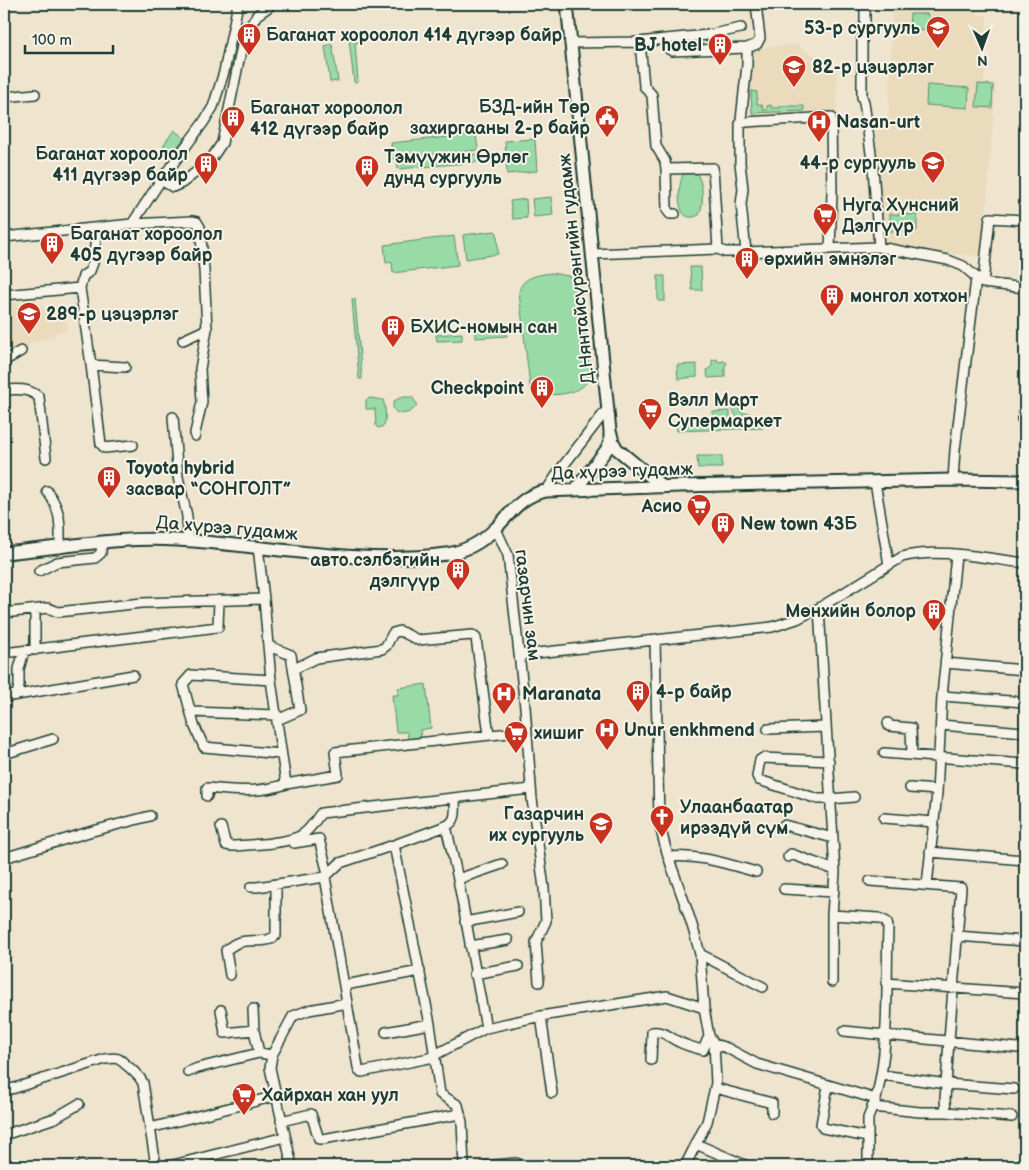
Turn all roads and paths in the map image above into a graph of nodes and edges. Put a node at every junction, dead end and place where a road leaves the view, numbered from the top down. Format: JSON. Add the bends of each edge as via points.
{"nodes":[{"id":1,"x":238,"y":4,"type":"edge"},
{"id":2,"x":567,"y":4,"type":"edge"},
{"id":3,"x":756,"y":4,"type":"edge"},
{"id":4,"x":865,"y":4,"type":"edge"},
{"id":5,"x":270,"y":6,"type":"dead end"},
{"id":6,"x":741,"y":28,"type":"dead end"},
{"id":7,"x":665,"y":39,"type":"junction"},
{"id":8,"x":640,"y":42,"type":"junction"},
{"id":9,"x":570,"y":44,"type":"junction"},
{"id":10,"x":748,"y":48,"type":"junction"},
{"id":11,"x":224,"y":72,"type":"junction"},
{"id":12,"x":235,"y":81,"type":"junction"},
{"id":13,"x":35,"y":94,"type":"dead end"},
{"id":14,"x":4,"y":97,"type":"edge"},
{"id":15,"x":740,"y":124,"type":"junction"},
{"id":16,"x":666,"y":169,"type":"junction"},
{"id":17,"x":161,"y":180,"type":"junction"},
{"id":18,"x":675,"y":214,"type":"dead end"},
{"id":19,"x":1025,"y":220,"type":"edge"},
{"id":20,"x":132,"y":224,"type":"junction"},
{"id":21,"x":97,"y":228,"type":"junction"},
{"id":22,"x":4,"y":237,"type":"edge"},
{"id":23,"x":879,"y":247,"type":"junction"},
{"id":24,"x":718,"y":249,"type":"junction"},
{"id":25,"x":830,"y":249,"type":"junction"},
{"id":26,"x":746,"y":252,"type":"junction"},
{"id":27,"x":592,"y":254,"type":"junction"},
{"id":28,"x":980,"y":281,"type":"junction"},
{"id":29,"x":80,"y":288,"type":"junction"},
{"id":30,"x":1025,"y":288,"type":"edge"},
{"id":31,"x":4,"y":295,"type":"edge"},
{"id":32,"x":207,"y":329,"type":"junction"},
{"id":33,"x":183,"y":340,"type":"dead end"},
{"id":34,"x":21,"y":351,"type":"dead end"},
{"id":35,"x":4,"y":361,"type":"edge"},
{"id":36,"x":91,"y":365,"type":"junction"},
{"id":37,"x":124,"y":367,"type":"dead end"},
{"id":38,"x":4,"y":390,"type":"edge"},
{"id":39,"x":608,"y":408,"type":"junction"},
{"id":40,"x":173,"y":417,"type":"dead end"},
{"id":41,"x":610,"y":431,"type":"junction"},
{"id":42,"x":195,"y":436,"type":"dead end"},
{"id":43,"x":134,"y":445,"type":"dead end"},
{"id":44,"x":46,"y":458,"type":"dead end"},
{"id":45,"x":953,"y":480,"type":"junction"},
{"id":46,"x":1025,"y":480,"type":"edge"},
{"id":47,"x":875,"y":482,"type":"junction"},
{"id":48,"x":663,"y":487,"type":"junction"},
{"id":49,"x":575,"y":490,"type":"junction"},
{"id":50,"x":47,"y":491,"type":"dead end"},
{"id":51,"x":546,"y":491,"type":"junction"},
{"id":52,"x":496,"y":529,"type":"junction"},
{"id":53,"x":188,"y":540,"type":"junction"},
{"id":54,"x":102,"y":542,"type":"junction"},
{"id":55,"x":258,"y":547,"type":"junction"},
{"id":56,"x":60,"y":548,"type":"junction"},
{"id":57,"x":4,"y":553,"type":"edge"},
{"id":58,"x":956,"y":555,"type":"junction"},
{"id":59,"x":1025,"y":563,"type":"edge"},
{"id":60,"x":889,"y":565,"type":"junction"},
{"id":61,"x":39,"y":571,"type":"dead end"},
{"id":62,"x":264,"y":599,"type":"junction"},
{"id":63,"x":219,"y":600,"type":"junction"},
{"id":64,"x":819,"y":608,"type":"junction"},
{"id":65,"x":35,"y":610,"type":"junction"},
{"id":66,"x":4,"y":613,"type":"edge"},
{"id":67,"x":655,"y":639,"type":"junction"},
{"id":68,"x":269,"y":646,"type":"junction"},
{"id":69,"x":35,"y":650,"type":"junction"},
{"id":70,"x":24,"y":651,"type":"junction"},
{"id":71,"x":4,"y":652,"type":"edge"},
{"id":72,"x":519,"y":654,"type":"junction"},
{"id":73,"x":946,"y":663,"type":"junction"},
{"id":74,"x":294,"y":669,"type":"junction"},
{"id":75,"x":1025,"y":670,"type":"edge"},
{"id":76,"x":133,"y":674,"type":"dead end"},
{"id":77,"x":271,"y":680,"type":"junction"},
{"id":78,"x":17,"y":695,"type":"junction"},
{"id":79,"x":942,"y":696,"type":"junction"},
{"id":80,"x":4,"y":697,"type":"edge"},
{"id":81,"x":1025,"y":702,"type":"edge"},
{"id":82,"x":191,"y":712,"type":"junction"},
{"id":83,"x":277,"y":718,"type":"junction"},
{"id":84,"x":888,"y":723,"type":"dead end"},
{"id":85,"x":941,"y":726,"type":"junction"},
{"id":86,"x":826,"y":727,"type":"junction"},
{"id":87,"x":768,"y":729,"type":"dead end"},
{"id":88,"x":527,"y":731,"type":"junction"},
{"id":89,"x":1025,"y":732,"type":"edge"},
{"id":90,"x":489,"y":735,"type":"junction"},
{"id":91,"x":53,"y":739,"type":"dead end"},
{"id":92,"x":884,"y":753,"type":"dead end"},
{"id":93,"x":4,"y":754,"type":"edge"},
{"id":94,"x":282,"y":754,"type":"junction"},
{"id":95,"x":912,"y":755,"type":"junction"},
{"id":96,"x":939,"y":757,"type":"junction"},
{"id":97,"x":829,"y":761,"type":"junction"},
{"id":98,"x":1025,"y":764,"type":"edge"},
{"id":99,"x":286,"y":784,"type":"junction"},
{"id":100,"x":910,"y":788,"type":"dead end"},
{"id":101,"x":531,"y":789,"type":"junction"},
{"id":102,"x":937,"y":790,"type":"junction"},
{"id":103,"x":207,"y":796,"type":"dead end"},
{"id":104,"x":854,"y":797,"type":"dead end"},
{"id":105,"x":455,"y":798,"type":"junction"},
{"id":106,"x":831,"y":799,"type":"junction"},
{"id":107,"x":150,"y":816,"type":"dead end"},
{"id":108,"x":884,"y":818,"type":"dead end"},
{"id":109,"x":934,"y":822,"type":"junction"},
{"id":110,"x":784,"y":825,"type":"dead end"},
{"id":111,"x":446,"y":826,"type":"junction"},
{"id":112,"x":221,"y":827,"type":"dead end"},
{"id":113,"x":833,"y":838,"type":"junction"},
{"id":114,"x":394,"y":844,"type":"junction"},
{"id":115,"x":244,"y":850,"type":"dead end"},
{"id":116,"x":930,"y":852,"type":"junction"},
{"id":117,"x":668,"y":857,"type":"junction"},
{"id":118,"x":788,"y":857,"type":"dead end"},
{"id":119,"x":4,"y":858,"type":"edge"},
{"id":120,"x":1025,"y":860,"type":"edge"},
{"id":121,"x":502,"y":864,"type":"dead end"},
{"id":122,"x":835,"y":870,"type":"junction"},
{"id":123,"x":756,"y":872,"type":"dead end"},
{"id":124,"x":327,"y":876,"type":"junction"},
{"id":125,"x":458,"y":879,"type":"junction"},
{"id":126,"x":870,"y":881,"type":"dead end"},
{"id":127,"x":276,"y":884,"type":"junction"},
{"id":128,"x":927,"y":885,"type":"junction"},
{"id":129,"x":251,"y":886,"type":"dead end"},
{"id":130,"x":784,"y":888,"type":"dead end"},
{"id":131,"x":834,"y":892,"type":"junction"},
{"id":132,"x":518,"y":912,"type":"dead end"},
{"id":133,"x":832,"y":915,"type":"junction"},
{"id":134,"x":465,"y":922,"type":"junction"},
{"id":135,"x":957,"y":936,"type":"junction"},
{"id":136,"x":508,"y":940,"type":"dead end"},
{"id":137,"x":1025,"y":941,"type":"edge"},
{"id":138,"x":470,"y":946,"type":"junction"},
{"id":139,"x":700,"y":954,"type":"junction"},
{"id":140,"x":518,"y":966,"type":"dead end"},
{"id":141,"x":420,"y":971,"type":"junction"},
{"id":142,"x":474,"y":974,"type":"junction"},
{"id":143,"x":230,"y":975,"type":"dead end"},
{"id":144,"x":539,"y":982,"type":"dead end"},
{"id":145,"x":832,"y":982,"type":"dead end"},
{"id":146,"x":886,"y":983,"type":"junction"},
{"id":147,"x":345,"y":985,"type":"junction"},
{"id":148,"x":763,"y":987,"type":"dead end"},
{"id":149,"x":954,"y":989,"type":"junction"},
{"id":150,"x":1025,"y":993,"type":"edge"},
{"id":151,"x":347,"y":1003,"type":"junction"},
{"id":152,"x":704,"y":1008,"type":"junction"},
{"id":153,"x":253,"y":1009,"type":"dead end"},
{"id":154,"x":221,"y":1010,"type":"dead end"},
{"id":155,"x":541,"y":1016,"type":"junction"},
{"id":156,"x":430,"y":1024,"type":"junction"},
{"id":157,"x":486,"y":1028,"type":"junction"},
{"id":158,"x":254,"y":1030,"type":"junction"},
{"id":159,"x":844,"y":1031,"type":"dead end"},
{"id":160,"x":386,"y":1032,"type":"dead end"},
{"id":161,"x":885,"y":1035,"type":"junction"},
{"id":162,"x":709,"y":1036,"type":"junction"},
{"id":163,"x":949,"y":1040,"type":"junction"},
{"id":164,"x":714,"y":1044,"type":"junction"},
{"id":165,"x":1018,"y":1048,"type":"dead end"},
{"id":166,"x":259,"y":1053,"type":"junction"},
{"id":167,"x":272,"y":1055,"type":"junction"},
{"id":168,"x":435,"y":1056,"type":"junction"},
{"id":169,"x":651,"y":1060,"type":"dead end"},
{"id":170,"x":188,"y":1072,"type":"dead end"},
{"id":171,"x":882,"y":1075,"type":"junction"},
{"id":172,"x":947,"y":1084,"type":"junction"},
{"id":173,"x":828,"y":1086,"type":"junction"},
{"id":174,"x":715,"y":1088,"type":"junction"},
{"id":175,"x":1014,"y":1089,"type":"dead end"},
{"id":176,"x":4,"y":1090,"type":"edge"},
{"id":177,"x":552,"y":1093,"type":"dead end"},
{"id":178,"x":276,"y":1096,"type":"junction"},
{"id":179,"x":874,"y":1103,"type":"junction"},
{"id":180,"x":79,"y":1104,"type":"dead end"},
{"id":181,"x":946,"y":1112,"type":"junction"},
{"id":182,"x":772,"y":1113,"type":"dead end"},
{"id":183,"x":460,"y":1114,"type":"junction"},
{"id":184,"x":1012,"y":1117,"type":"dead end"},
{"id":185,"x":281,"y":1121,"type":"junction"},
{"id":186,"x":150,"y":1128,"type":"junction"},
{"id":187,"x":4,"y":1135,"type":"edge"},
{"id":188,"x":867,"y":1137,"type":"junction"},
{"id":189,"x":286,"y":1138,"type":"junction"},
{"id":190,"x":696,"y":1144,"type":"junction"},
{"id":191,"x":156,"y":1166,"type":"edge"},
{"id":192,"x":169,"y":1166,"type":"edge"},
{"id":193,"x":292,"y":1166,"type":"edge"},
{"id":194,"x":464,"y":1166,"type":"edge"},
{"id":195,"x":484,"y":1166,"type":"edge"},
{"id":196,"x":523,"y":1166,"type":"edge"},
{"id":197,"x":685,"y":1166,"type":"edge"},
{"id":198,"x":747,"y":1166,"type":"edge"},
{"id":199,"x":868,"y":1166,"type":"edge"}],
"edges":[{"from":1,"to":11,"type":"street"},
{"from":2,"to":9,"type":"main road","name":"Д.Нянтайсүрэнгийн гудамж"},
{"from":3,"to":10,"type":"street","via":[[760,38],[757,44]]},
{"from":4,"to":23,"type":"street","via":[[862,97],[873,168]]},
{"from":5,"to":12,"type":"street","via":[[257,15],[244,36]]},
{"from":6,"to":7,"type":"street"},
{"from":7,"to":8,"type":"street"},
{"from":7,"to":10,"type":"street","via":[[672,50]]},
{"from":8,"to":9,"type":"street"},
{"from":8,"to":16,"type":"street","via":[[644,86],[652,95],[656,146]]},
{"from":9,"to":27,"type":"main road","name":"Д.Нянтайсүрэнгийн гудамж"},
{"from":10,"to":15,"type":"street"},
{"from":11,"to":12,"type":"street"},
{"from":11,"to":17,"type":"street","via":[[211,111]]},
{"from":12,"to":17,"type":"street","via":[[222,143],[209,162],[177,186]]},
{"from":13,"to":14,"type":"street"},
{"from":15,"to":25,"type":"street","via":[[831,117]]},
{"from":15,"to":26,"type":"street","via":[[741,204]]},
{"from":16,"to":18,"type":"street","via":[[667,210]]},
{"from":16,"to":24,"type":"street","via":[[713,168]]},
{"from":17,"to":20,"type":"street"},
{"from":19,"to":28,"type":"street","via":[[990,218]]},
{"from":20,"to":21,"type":"street"},
{"from":20,"to":32,"type":"street","via":[[197,222],[200,227]]},
{"from":21,"to":22,"type":"street"},
{"from":21,"to":29,"type":"street","via":[[94,263],[83,276]]},
{"from":23,"to":25,"type":"street"},
{"from":23,"to":28,"type":"street","via":[[948,260],[963,266]]},
{"from":24,"to":26,"type":"street"},
{"from":24,"to":27,"type":"street"},
{"from":25,"to":26,"type":"street"},
{"from":27,"to":39,"type":"main road","name":"Д.Нянтайсүрэнгийн гудамж"},
{"from":28,"to":30,"type":"street"},
{"from":28,"to":45,"type":"street"},
{"from":29,"to":31,"type":"street"},
{"from":29,"to":36,"type":"street"},
{"from":32,"to":33,"type":"street"},
{"from":32,"to":42,"type":"street","via":[[200,369],[202,402]]},
{"from":34,"to":35,"type":"street"},
{"from":36,"to":37,"type":"street"},
{"from":36,"to":43,"type":"street","via":[[101,444],[105,448]]},
{"from":38,"to":44,"type":"street","via":[[21,389],[39,397]]},
{"from":39,"to":41,"type":"main road","name":"Д.Нянтайсүрэнгийн гудамж"},
{"from":39,"to":51,"type":"street"},
{"from":40,"to":53,"type":"street"},
{"from":41,"to":48,"type":"main road","via":[[617,448]]},
{"from":41,"to":49,"type":"main road","name":"Д.Нянтайсүрэнгийн гудамж","via":[[607,449]]},
{"from":45,"to":46,"type":"main road","name":"Да хүрээ гудамж"},
{"from":45,"to":47,"type":"main road","name":"Да хүрээ гудамж"},
{"from":47,"to":48,"type":"main road","name":"Да хүрээ гудамж"},
{"from":47,"to":60,"type":"street"},
{"from":48,"to":49,"type":"main road","name":"Да хүрээ гудамж"},
{"from":49,"to":51,"type":"main road","name":"Да хүрээ гудамж"},
{"from":50,"to":56,"type":"street","via":[[56,504]]},
{"from":51,"to":52,"type":"main road","name":"Да хүрээ гудамж","via":[[524,500]]},
{"from":52,"to":55,"type":"main road","name":"Да хүрээ гудамж","via":[[467,550],[429,557],[370,558]]},
{"from":52,"to":72,"type":"street","name":"газарчин зам","via":[[508,555]]},
{"from":53,"to":54,"type":"main road","name":"Да хүрээ гудамж"},
{"from":53,"to":55,"type":"main road","name":"Да хүрээ гудамж"},
{"from":54,"to":56,"type":"main road","name":"Да хүрээ гудамж"},
{"from":54,"to":61,"type":"street","via":[[101,554],[95,558],[57,562]]},
{"from":55,"to":62,"type":"street"},
{"from":56,"to":57,"type":"main road","name":"Да хүрээ гудамж"},
{"from":58,"to":59,"type":"street"},
{"from":58,"to":60,"type":"street","via":[[913,554]]},
{"from":58,"to":73,"type":"street"},
{"from":60,"to":64,"type":"street"},
{"from":62,"to":63,"type":"street"},
{"from":62,"to":68,"type":"street"},
{"from":63,"to":65,"type":"street","via":[[142,603],[58,612],[48,608]]},
{"from":63,"to":69,"type":"street","via":[[218,627]]},
{"from":64,"to":67,"type":"street","via":[[772,627]]},
{"from":64,"to":86,"type":"street"},
{"from":65,"to":66,"type":"street"},
{"from":65,"to":69,"type":"street"},
{"from":67,"to":72,"type":"street"},
{"from":67,"to":117,"type":"street","via":[[659,819]]},
{"from":68,"to":74,"type":"street","via":[[291,656]]},
{"from":68,"to":77,"type":"street"},
{"from":69,"to":70,"type":"street"},
{"from":70,"to":71,"type":"street"},
{"from":70,"to":78,"type":"street"},
{"from":72,"to":88,"type":"street","name":"газарчин зам"},
{"from":73,"to":75,"type":"street"},
{"from":73,"to":79,"type":"street"},
{"from":74,"to":83,"type":"street","via":[[300,710]]},
{"from":74,"to":90,"type":"street","via":[[316,658],[382,649],[393,633],[400,631],[418,640],[472,635],[476,638]]},
{"from":76,"to":78,"type":"street"},
{"from":77,"to":82,"type":"street","via":[[191,675],[183,684]]},
{"from":77,"to":83,"type":"street"},
{"from":78,"to":80,"type":"street"},
{"from":79,"to":81,"type":"street"},
{"from":79,"to":85,"type":"street"},
{"from":82,"to":83,"type":"street"},
{"from":82,"to":94,"type":"street","via":[[204,747]]},
{"from":83,"to":94,"type":"street"},
{"from":84,"to":95,"type":"street","via":[[889,726],[911,728]]},
{"from":85,"to":89,"type":"street"},
{"from":85,"to":96,"type":"street"},
{"from":86,"to":87,"type":"street"},
{"from":86,"to":97,"type":"street"},
{"from":88,"to":90,"type":"street"},
{"from":88,"to":101,"type":"street","name":"газарчин зам"},
{"from":90,"to":99,"type":"street","via":[[335,752],[338,775]]},
{"from":91,"to":93,"type":"street"},
{"from":92,"to":95,"type":"street"},
{"from":94,"to":99,"type":"street"},
{"from":95,"to":96,"type":"street"},
{"from":96,"to":98,"type":"street"},
{"from":96,"to":102,"type":"street"},
{"from":97,"to":106,"type":"street"},
{"from":97,"to":106,"type":"street","via":[[763,758],[757,776],[759,780],[818,799]]},
{"from":99,"to":103,"type":"street","via":[[272,789],[240,791],[207,788]]},
{"from":100,"to":102,"type":"street"},
{"from":101,"to":105,"type":"street"},
{"from":101,"to":144,"type":"street","name":"газарчин зам","via":[[546,921],[536,942]]},
{"from":102,"to":109,"type":"street"},
{"from":104,"to":106,"type":"street"},
{"from":105,"to":111,"type":"street","via":[[454,820]]},
{"from":105,"to":112,"type":"street","via":[[321,813],[306,833],[271,843],[226,845]]},
{"from":106,"to":113,"type":"street"},
{"from":107,"to":119,"type":"street"},
{"from":108,"to":109,"type":"street"},
{"from":109,"to":116,"type":"street"},
{"from":110,"to":113,"type":"street"},
{"from":111,"to":114,"type":"street"},
{"from":111,"to":125,"type":"street"},
{"from":113,"to":122,"type":"street"},
{"from":114,"to":124,"type":"street","via":[[340,863]]},
{"from":114,"to":141,"type":"street"},
{"from":115,"to":124,"type":"street","via":[[319,839]]},
{"from":116,"to":120,"type":"street"},
{"from":116,"to":128,"type":"street"},
{"from":117,"to":123,"type":"street","via":[[710,859]]},
{"from":117,"to":139,"type":"street"},
{"from":118,"to":122,"type":"street","via":[[790,854],[799,856]]},
{"from":121,"to":125,"type":"street"},
{"from":122,"to":131,"type":"street"},
{"from":124,"to":127,"type":"street"},
{"from":124,"to":147,"type":"street"},
{"from":125,"to":134,"type":"street"},
{"from":126,"to":128,"type":"street"},
{"from":127,"to":129,"type":"street"},
{"from":127,"to":143,"type":"street","via":[[276,935],[267,940],[239,942],[226,950]]},
{"from":128,"to":135,"type":"street","via":[[961,888]]},
{"from":130,"to":131,"type":"street"},
{"from":131,"to":133,"type":"street"},
{"from":132,"to":134,"type":"street"},
{"from":133,"to":145,"type":"street"},
{"from":133,"to":146,"type":"street","via":[[879,918],[887,922]]},
{"from":134,"to":138,"type":"street"},
{"from":135,"to":137,"type":"street"},
{"from":135,"to":149,"type":"street"},
{"from":136,"to":138,"type":"street"},
{"from":138,"to":142,"type":"street"},
{"from":139,"to":148,"type":"street"},
{"from":139,"to":152,"type":"street"},
{"from":140,"to":142,"type":"street"},
{"from":141,"to":147,"type":"street"},
{"from":141,"to":156,"type":"street"},
{"from":142,"to":157,"type":"street"},
{"from":146,"to":149,"type":"street"},
{"from":146,"to":161,"type":"street"},
{"from":147,"to":151,"type":"street"},
{"from":149,"to":150,"type":"street"},
{"from":149,"to":163,"type":"street"},
{"from":151,"to":167,"type":"street","via":[[294,1016]]},
{"from":151,"to":168,"type":"street","via":[[359,1071]]},
{"from":152,"to":155,"type":"street","via":[[667,996]]},
{"from":152,"to":162,"type":"street"},
{"from":153,"to":158,"type":"street"},
{"from":154,"to":158,"type":"street","via":[[225,1032]]},
{"from":155,"to":157,"type":"street"},
{"from":155,"to":177,"type":"street"},
{"from":156,"to":160,"type":"street"},
{"from":156,"to":168,"type":"street"},
{"from":157,"to":168,"type":"street"},
{"from":158,"to":166,"type":"street"},
{"from":159,"to":161,"type":"street"},
{"from":161,"to":163,"type":"street"},
{"from":161,"to":171,"type":"street"},
{"from":162,"to":164,"type":"street"},
{"from":162,"to":169,"type":"street","via":[[703,1050],[678,1042],[666,1034],[652,1032]]},
{"from":163,"to":165,"type":"street"},
{"from":163,"to":172,"type":"street"},
{"from":164,"to":173,"type":"street","via":[[758,1064]]},
{"from":164,"to":174,"type":"street"},
{"from":166,"to":167,"type":"street"},
{"from":166,"to":170,"type":"street"},
{"from":167,"to":178,"type":"street","via":[[270,1068]]},
{"from":168,"to":183,"type":"street","via":[[440,1094],[458,1105]]},
{"from":171,"to":172,"type":"street"},
{"from":171,"to":179,"type":"street"},
{"from":172,"to":175,"type":"street"},
{"from":172,"to":181,"type":"street"},
{"from":173,"to":179,"type":"street"},
{"from":173,"to":188,"type":"street","via":[[823,1128]]},
{"from":174,"to":182,"type":"street","via":[[772,1103]]},
{"from":174,"to":190,"type":"street","via":[[707,1122]]},
{"from":176,"to":186,"type":"street","via":[[105,1058],[115,1058],[138,1074],[143,1083]]},
{"from":178,"to":185,"type":"street"},
{"from":178,"to":186,"type":"street"},
{"from":179,"to":181,"type":"street","via":[[920,1112]]},
{"from":179,"to":188,"type":"street","via":[[868,1118]]},
{"from":180,"to":187,"type":"street","via":[[54,1118]]},
{"from":181,"to":184,"type":"street"},
{"from":183,"to":185,"type":"street","via":[[323,1139],[317,1135],[311,1114]]},
{"from":183,"to":194,"type":"street"},
{"from":185,"to":189,"type":"street"},
{"from":186,"to":191,"type":"street"},
{"from":188,"to":199,"type":"street"},
{"from":189,"to":192,"type":"street"},
{"from":189,"to":193,"type":"street"},
{"from":190,"to":197,"type":"street"},
{"from":190,"to":198,"type":"street"},
{"from":195,"to":196,"type":"street","via":[[516,1163]]}]}
